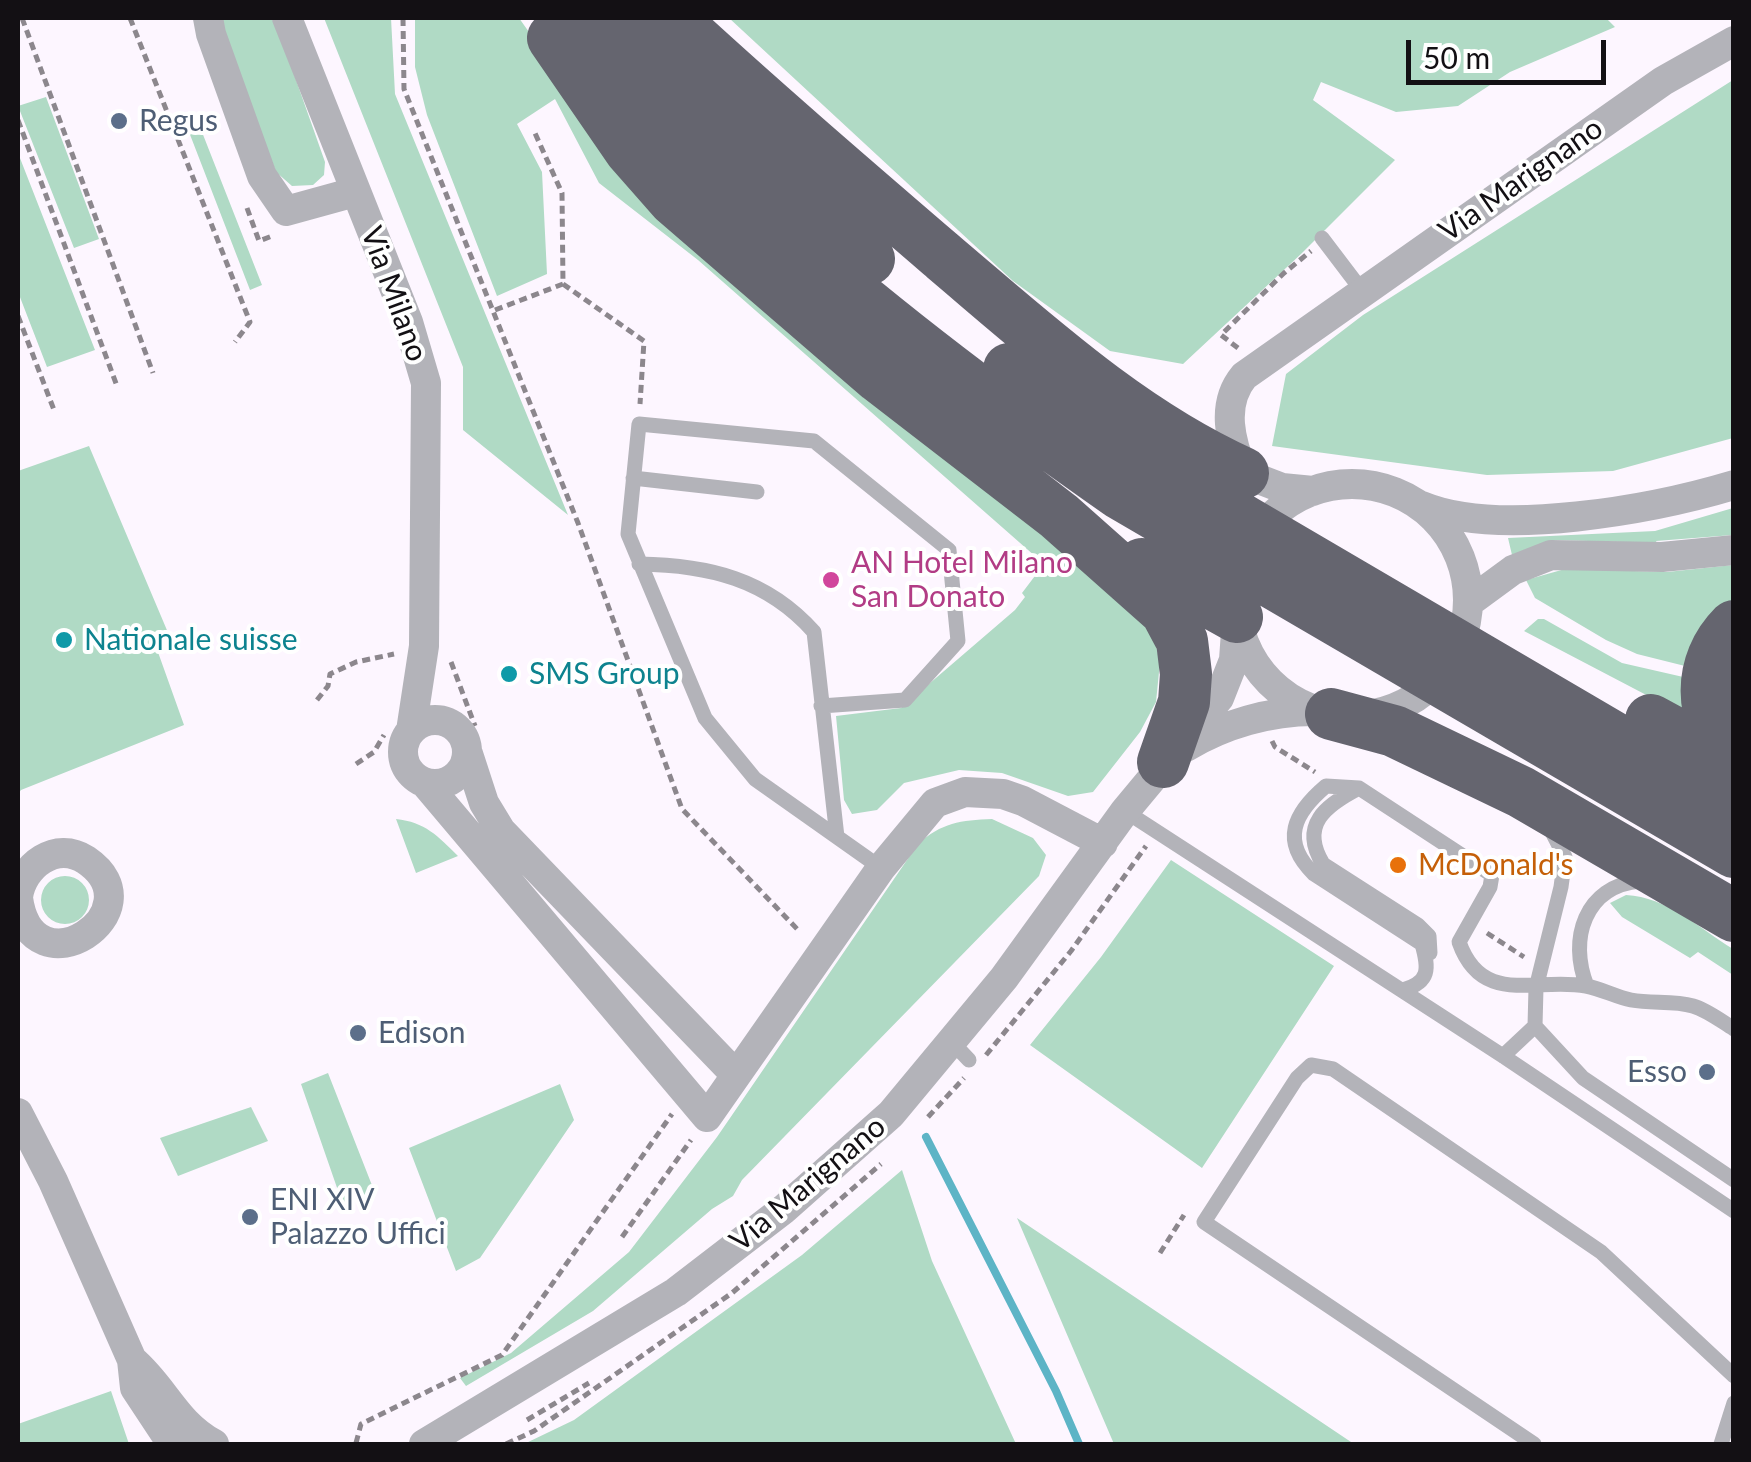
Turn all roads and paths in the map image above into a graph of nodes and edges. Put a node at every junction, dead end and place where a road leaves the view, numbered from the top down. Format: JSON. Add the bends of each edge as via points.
{"nodes":[{"id":1,"x":22,"y":18,"type":"edge"},
{"id":2,"x":130,"y":18,"type":"edge"},
{"id":3,"x":208,"y":18,"type":"edge"},
{"id":4,"x":287,"y":18,"type":"edge"},
{"id":5,"x":403,"y":18,"type":"edge"},
{"id":6,"x":537,"y":18,"type":"edge"},
{"id":7,"x":568,"y":18,"type":"edge"},
{"id":8,"x":618,"y":18,"type":"edge"},
{"id":9,"x":672,"y":18,"type":"edge"},
{"id":10,"x":1734,"y":41,"type":"edge"},
{"id":11,"x":18,"y":120,"type":"edge"},
{"id":12,"x":534,"y":131,"type":"dead end"},
{"id":13,"x":355,"y":192,"type":"junction"},
{"id":14,"x":1322,"y":238,"type":"dead end"},
{"id":15,"x":563,"y":284,"type":"junction"},
{"id":16,"x":1363,"y":292,"type":"junction"},
{"id":17,"x":495,"y":310,"type":"junction"},
{"id":18,"x":18,"y":316,"type":"edge"},
{"id":19,"x":235,"y":342,"type":"dead end"},
{"id":20,"x":154,"y":373,"type":"dead end"},
{"id":21,"x":117,"y":386,"type":"dead end"},
{"id":22,"x":54,"y":410,"type":"dead end"},
{"id":23,"x":639,"y":424,"type":"junction"},
{"id":24,"x":1243,"y":473,"type":"junction"},
{"id":25,"x":633,"y":478,"type":"junction"},
{"id":26,"x":1734,"y":485,"type":"edge"},
{"id":27,"x":1313,"y":490,"type":"junction"},
{"id":28,"x":757,"y":492,"type":"dead end"},
{"id":29,"x":1158,"y":493,"type":"junction"},
{"id":30,"x":1414,"y":502,"type":"junction"},
{"id":31,"x":1059,"y":516,"type":"junction"},
{"id":32,"x":1734,"y":550,"type":"edge"},
{"id":33,"x":639,"y":564,"type":"junction"},
{"id":34,"x":1468,"y":607,"type":"junction"},
{"id":35,"x":1237,"y":618,"type":"junction"},
{"id":36,"x":1734,"y":626,"type":"edge"},
{"id":37,"x":413,"y":654,"type":"junction"},
{"id":38,"x":317,"y":700,"type":"dead end"},
{"id":39,"x":1521,"y":705,"type":"junction"},
{"id":40,"x":821,"y":706,"type":"junction"},
{"id":41,"x":1330,"y":714,"type":"junction"},
{"id":42,"x":449,"y":722,"type":"junction"},
{"id":43,"x":411,"y":730,"type":"junction"},
{"id":44,"x":1268,"y":732,"type":"dead end"},
{"id":45,"x":468,"y":754,"type":"junction"},
{"id":46,"x":1734,"y":756,"type":"edge"},
{"id":47,"x":1163,"y":762,"type":"junction"},
{"id":48,"x":1734,"y":765,"type":"edge"},
{"id":49,"x":426,"y":782,"type":"junction"},
{"id":50,"x":1326,"y":786,"type":"junction"},
{"id":51,"x":1359,"y":788,"type":"junction"},
{"id":52,"x":1521,"y":792,"type":"junction"},
{"id":53,"x":1734,"y":808,"type":"edge"},
{"id":54,"x":1125,"y":811,"type":"junction"},
{"id":55,"x":1156,"y":831,"type":"junction"},
{"id":56,"x":837,"y":837,"type":"junction"},
{"id":57,"x":1102,"y":843,"type":"junction"},
{"id":58,"x":1734,"y":852,"type":"edge"},
{"id":59,"x":881,"y":868,"type":"junction"},
{"id":60,"x":1684,"y":886,"type":"junction"},
{"id":61,"x":18,"y":897,"type":"edge"},
{"id":62,"x":1734,"y":916,"type":"edge"},
{"id":63,"x":1469,"y":922,"type":"junction"},
{"id":64,"x":799,"y":931,"type":"dead end"},
{"id":65,"x":30,"y":936,"type":"edge"},
{"id":66,"x":1428,"y":963,"type":"junction"},
{"id":67,"x":1540,"y":967,"type":"junction"},
{"id":68,"x":1586,"y":986,"type":"junction"},
{"id":69,"x":1536,"y":988,"type":"junction"},
{"id":70,"x":1403,"y":990,"type":"junction"},
{"id":71,"x":1535,"y":1026,"type":"junction"},
{"id":72,"x":1734,"y":1029,"type":"edge"},
{"id":73,"x":992,"y":1048,"type":"dead end"},
{"id":74,"x":1502,"y":1056,"type":"junction"},
{"id":75,"x":736,"y":1075,"type":"junction"},
{"id":76,"x":682,"y":1099,"type":"dead end"},
{"id":77,"x":18,"y":1113,"type":"edge"},
{"id":78,"x":707,"y":1117,"type":"junction"},
{"id":79,"x":1734,"y":1180,"type":"edge"},
{"id":80,"x":1734,"y":1211,"type":"edge"},
{"id":81,"x":622,"y":1238,"type":"dead end"},
{"id":82,"x":132,"y":1360,"type":"junction"},
{"id":83,"x":1734,"y":1376,"type":"edge"},
{"id":84,"x":589,"y":1382,"type":"dead end"},
{"id":85,"x":1734,"y":1402,"type":"edge"},
{"id":86,"x":527,"y":1420,"type":"dead end"},
{"id":87,"x":423,"y":1442,"type":"edge"},
{"id":88,"x":356,"y":1443,"type":"edge"},
{"id":89,"x":172,"y":1444,"type":"edge"},
{"id":90,"x":214,"y":1444,"type":"edge"},
{"id":91,"x":1534,"y":1444,"type":"edge"},
{"id":92,"x":1720,"y":1444,"type":"edge"}],
"edges":[{"from":1,"to":20,"type":"path"},
{"from":2,"to":19,"type":"path","via":[[250,322]]},
{"from":3,"to":13,"type":"street","via":[[262,176],[286,211]]},
{"from":4,"to":13,"type":"street","name":"Via Milano"},
{"from":5,"to":17,"type":"path","via":[[404,89]]},
{"from":6,"to":31,"type":"highway","via":[[630,150],[674,200],[879,376]]},
{"from":7,"to":29,"type":"highway","via":[[714,169],[838,281],[1057,450]]},
{"from":8,"to":29,"type":"highway","via":[[762,164],[931,312],[1094,430]]},
{"from":9,"to":24,"type":"highway","via":[[1070,362],[1160,428]]},
{"from":10,"to":16,"type":"street","name":"Via Marignano","via":[[1663,81]]},
{"from":11,"to":21,"type":"path"},
{"from":12,"to":15,"type":"path","via":[[562,193]]},
{"from":13,"to":37,"type":"street","name":"Via Milano","via":[[426,383]]},
{"from":14,"to":16,"type":"lane"},
{"from":15,"to":17,"type":"path"},
{"from":15,"to":23,"type":"path","via":[[644,341]]},
{"from":16,"to":24,"type":"street","name":"Via Marignano","via":[[1244,376],[1230,412]]},
{"from":17,"to":64,"type":"path","via":[[682,810]]},
{"from":18,"to":22,"type":"path"},
{"from":23,"to":25,"type":"lane"},
{"from":23,"to":40,"type":"lane","via":[[814,441],[949,550],[958,641],[905,700]]},
{"from":24,"to":27,"type":"street"},
{"from":25,"to":28,"type":"lane"},
{"from":25,"to":33,"type":"lane","via":[[628,534]]},
{"from":26,"to":30,"type":"street","via":[[1656,506],[1570,516],[1470,519]]},
{"from":27,"to":30,"type":"street","via":[[1370,485]]},
{"from":27,"to":35,"type":"street","via":[[1284,506],[1254,538],[1238,578]]},
{"from":29,"to":39,"type":"highway"},
{"from":30,"to":34,"type":"street","via":[[1455,547]]},
{"from":31,"to":35,"type":"highway"},
{"from":31,"to":47,"type":"highway","via":[[1155,599],[1182,640],[1184,702]]},
{"from":32,"to":34,"type":"street","via":[[1551,555],[1514,570]]},
{"from":33,"to":40,"type":"lane","via":[[698,568],[758,586],[794,610],[814,632]]},
{"from":33,"to":56,"type":"lane","via":[[706,718],[755,779]]},
{"from":34,"to":41,"type":"street","via":[[1456,652],[1425,690],[1384,711]]},
{"from":34,"to":48,"type":"highway","via":[[1515,648]]},
{"from":35,"to":41,"type":"street","via":[[1247,650],[1267,679],[1293,700]]},
{"from":35,"to":47,"type":"street","name":"Via Marignano","via":[[1224,688]]},
{"from":36,"to":46,"type":"highway","via":[[1712,656],[1706,692],[1715,732]]},
{"from":37,"to":38,"type":"path","via":[[393,653],[330,674]]},
{"from":37,"to":42,"type":"street"},
{"from":37,"to":43,"type":"street"},
{"from":39,"to":53,"type":"highway"},
{"from":39,"to":58,"type":"highway"},
{"from":40,"to":56,"type":"lane"},
{"from":41,"to":47,"type":"street","name":"Via Marignano","via":[[1282,713],[1232,725]]},
{"from":41,"to":52,"type":"highway","via":[[1394,731]]},
{"from":42,"to":43,"type":"street","via":[[428,720]]},
{"from":42,"to":45,"type":"street","via":[[465,738]]},
{"from":43,"to":49,"type":"street","via":[[405,764]]},
{"from":44,"to":50,"type":"path","via":[[1275,747],[1313,768]]},
{"from":45,"to":49,"type":"street","via":[[455,778]]},
{"from":45,"to":75,"type":"street","via":[[501,832]]},
{"from":47,"to":54,"type":"street","name":"Via Marignano"},
{"from":49,"to":78,"type":"street"},
{"from":50,"to":51,"type":"lane"},
{"from":50,"to":66,"type":"lane","via":[[1308,801],[1294,830],[1300,861],[1422,944]]},
{"from":51,"to":63,"type":"lane","via":[[1492,876]]},
{"from":51,"to":66,"type":"lane","via":[[1321,815],[1314,848],[1323,864],[1418,925],[1428,936]]},
{"from":52,"to":60,"type":"highway"},
{"from":52,"to":67,"type":"lane","via":[[1565,857]]},
{"from":54,"to":55,"type":"lane"},
{"from":54,"to":57,"type":"street","name":"Via Marignano"},
{"from":55,"to":70,"type":"lane"},
{"from":55,"to":73,"type":"path"},
{"from":56,"to":59,"type":"lane"},
{"from":57,"to":59,"type":"street","via":[[1024,801],[965,792],[935,803]]},
{"from":57,"to":87,"type":"street","name":"Via Marignano","via":[[960,1050],[784,1209],[676,1292]]},
{"from":59,"to":75,"type":"street"},
{"from":60,"to":62,"type":"highway"},
{"from":60,"to":68,"type":"lane","via":[[1621,883],[1598,898],[1577,949]]},
{"from":61,"to":65,"type":"street"},
{"from":61,"to":65,"type":"street","via":[[25,873],[46,856],[76,855],[104,879],[108,902],[90,934],[67,943]]},
{"from":63,"to":67,"type":"path"},
{"from":63,"to":69,"type":"lane","via":[[1459,942],[1477,974]]},
{"from":66,"to":70,"type":"lane","via":[[1418,986]]},
{"from":67,"to":69,"type":"lane"},
{"from":68,"to":69,"type":"lane"},
{"from":68,"to":72,"type":"lane","via":[[1626,999],[1698,1007]]},
{"from":69,"to":71,"type":"lane"},
{"from":70,"to":74,"type":"lane"},
{"from":71,"to":74,"type":"lane"},
{"from":71,"to":79,"type":"lane","via":[[1583,1078]]},
{"from":74,"to":80,"type":"lane"},
{"from":75,"to":78,"type":"street"},
{"from":76,"to":88,"type":"path","via":[[502,1354],[360,1424]]},
{"from":77,"to":82,"type":"street"},
{"from":78,"to":81,"type":"path"},
{"from":82,"to":89,"type":"street","via":[[135,1388]]},
{"from":82,"to":90,"type":"street","via":[[154,1378],[180,1420]]},
{"from":83,"to":91,"type":"lane","via":[[1601,1252],[1333,1069],[1311,1064],[1204,1222]]},
{"from":84,"to":86,"type":"path"},
{"from":85,"to":92,"type":"lane"}]}
